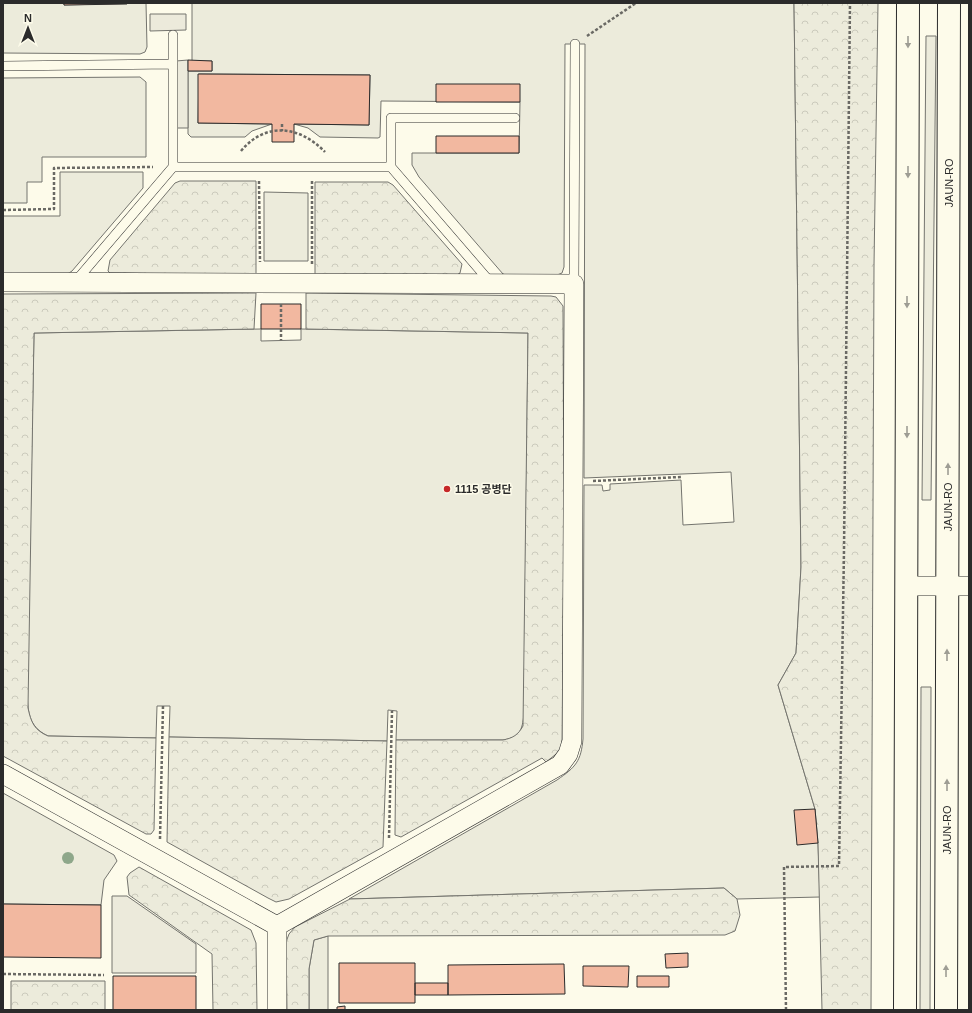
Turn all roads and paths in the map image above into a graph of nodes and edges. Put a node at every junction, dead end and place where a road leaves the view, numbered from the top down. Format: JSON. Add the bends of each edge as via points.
{"nodes":[{"id":1,"x":636,"y":3,"type":"edge"},
{"id":2,"x":850,"y":3,"type":"edge"},
{"id":3,"x":908,"y":3,"type":"edge"},
{"id":4,"x":949,"y":3,"type":"edge"},
{"id":5,"x":173,"y":35,"type":"dead end"},
{"id":6,"x":575,"y":44,"type":"joint"},
{"id":7,"x":173,"y":64,"type":"junction"},
{"id":8,"x":3,"y":66,"type":"edge"},
{"id":9,"x":515,"y":118,"type":"dead end"},
{"id":10,"x":282,"y":124,"type":"dead end"},
{"id":11,"x":282,"y":131,"type":"junction"},
{"id":12,"x":243,"y":149,"type":"dead end"},
{"id":13,"x":322,"y":149,"type":"dead end"},
{"id":14,"x":173,"y":167,"type":"junction"},
{"id":15,"x":259,"y":167,"type":"junction"},
{"id":16,"x":312,"y":167,"type":"junction"},
{"id":17,"x":391,"y":167,"type":"junction"},
{"id":18,"x":3,"y":210,"type":"edge"},
{"id":19,"x":3,"y":282,"type":"edge"},
{"id":20,"x":74,"y":283,"type":"junction"},
{"id":21,"x":260,"y":283,"type":"junction"},
{"id":22,"x":280,"y":283,"type":"junction"},
{"id":23,"x":312,"y":283,"type":"junction"},
{"id":24,"x":491,"y":284,"type":"junction"},
{"id":25,"x":574,"y":284,"type":"junction"},
{"id":26,"x":281,"y":340,"type":"dead end"},
{"id":27,"x":680,"y":477,"type":"dead end"},
{"id":28,"x":573,"y":482,"type":"junction"},
{"id":29,"x":906,"y":586,"type":"junction"},
{"id":30,"x":958,"y":586,"type":"edge"},
{"id":31,"x":163,"y":706,"type":"dead end"},
{"id":32,"x":392,"y":711,"type":"dead end"},
{"id":33,"x":3,"y":774,"type":"edge"},
{"id":34,"x":160,"y":861,"type":"junction"},
{"id":35,"x":389,"y":862,"type":"junction"},
{"id":36,"x":277,"y":926,"type":"junction"},
{"id":37,"x":3,"y":974,"type":"edge"},
{"id":38,"x":104,"y":975,"type":"dead end"},
{"id":39,"x":277,"y":1010,"type":"edge"},
{"id":40,"x":786,"y":1010,"type":"edge"},
{"id":41,"x":905,"y":1010,"type":"edge"},
{"id":42,"x":946,"y":1010,"type":"edge"}],
"edges":[{"from":1,"to":6,"type":"path"},
{"from":2,"to":40,"type":"path","via":[[839,866],[784,867]]},
{"from":3,"to":29,"type":"street","one_way":true},
{"from":30,"to":4,"type":"street","name":"JAUN-RO","one_way":true},
{"from":5,"to":7,"type":"lane"},
{"from":6,"to":25,"type":"lane"},
{"from":7,"to":8,"type":"lane"},
{"from":7,"to":14,"type":"lane"},
{"from":9,"to":17,"type":"lane","via":[[391,118]]},
{"from":10,"to":11,"type":"path"},
{"from":11,"to":12,"type":"path","via":[[260,135]]},
{"from":11,"to":13,"type":"path","via":[[304,135]]},
{"from":14,"to":15,"type":"lane"},
{"from":14,"to":18,"type":"path","via":[[54,168],[54,209]]},
{"from":14,"to":20,"type":"lane"},
{"from":15,"to":16,"type":"lane"},
{"from":15,"to":21,"type":"path"},
{"from":16,"to":17,"type":"lane"},
{"from":16,"to":23,"type":"path"},
{"from":17,"to":24,"type":"lane"},
{"from":19,"to":20,"type":"street"},
{"from":20,"to":21,"type":"street"},
{"from":21,"to":22,"type":"street"},
{"from":22,"to":23,"type":"street"},
{"from":22,"to":26,"type":"path"},
{"from":23,"to":24,"type":"street"},
{"from":24,"to":25,"type":"street"},
{"from":25,"to":28,"type":"street"},
{"from":27,"to":28,"type":"path"},
{"from":28,"to":35,"type":"street","via":[[572,741],[568,754],[560,764]]},
{"from":29,"to":30,"type":"street"},
{"from":29,"to":41,"type":"street"},
{"from":42,"to":30,"type":"street","name":"JAUN-RO","one_way":true},
{"from":31,"to":34,"type":"path"},
{"from":32,"to":35,"type":"path"},
{"from":33,"to":34,"type":"street"},
{"from":34,"to":36,"type":"street"},
{"from":35,"to":36,"type":"street"},
{"from":36,"to":39,"type":"street"},
{"from":37,"to":38,"type":"path"}]}
